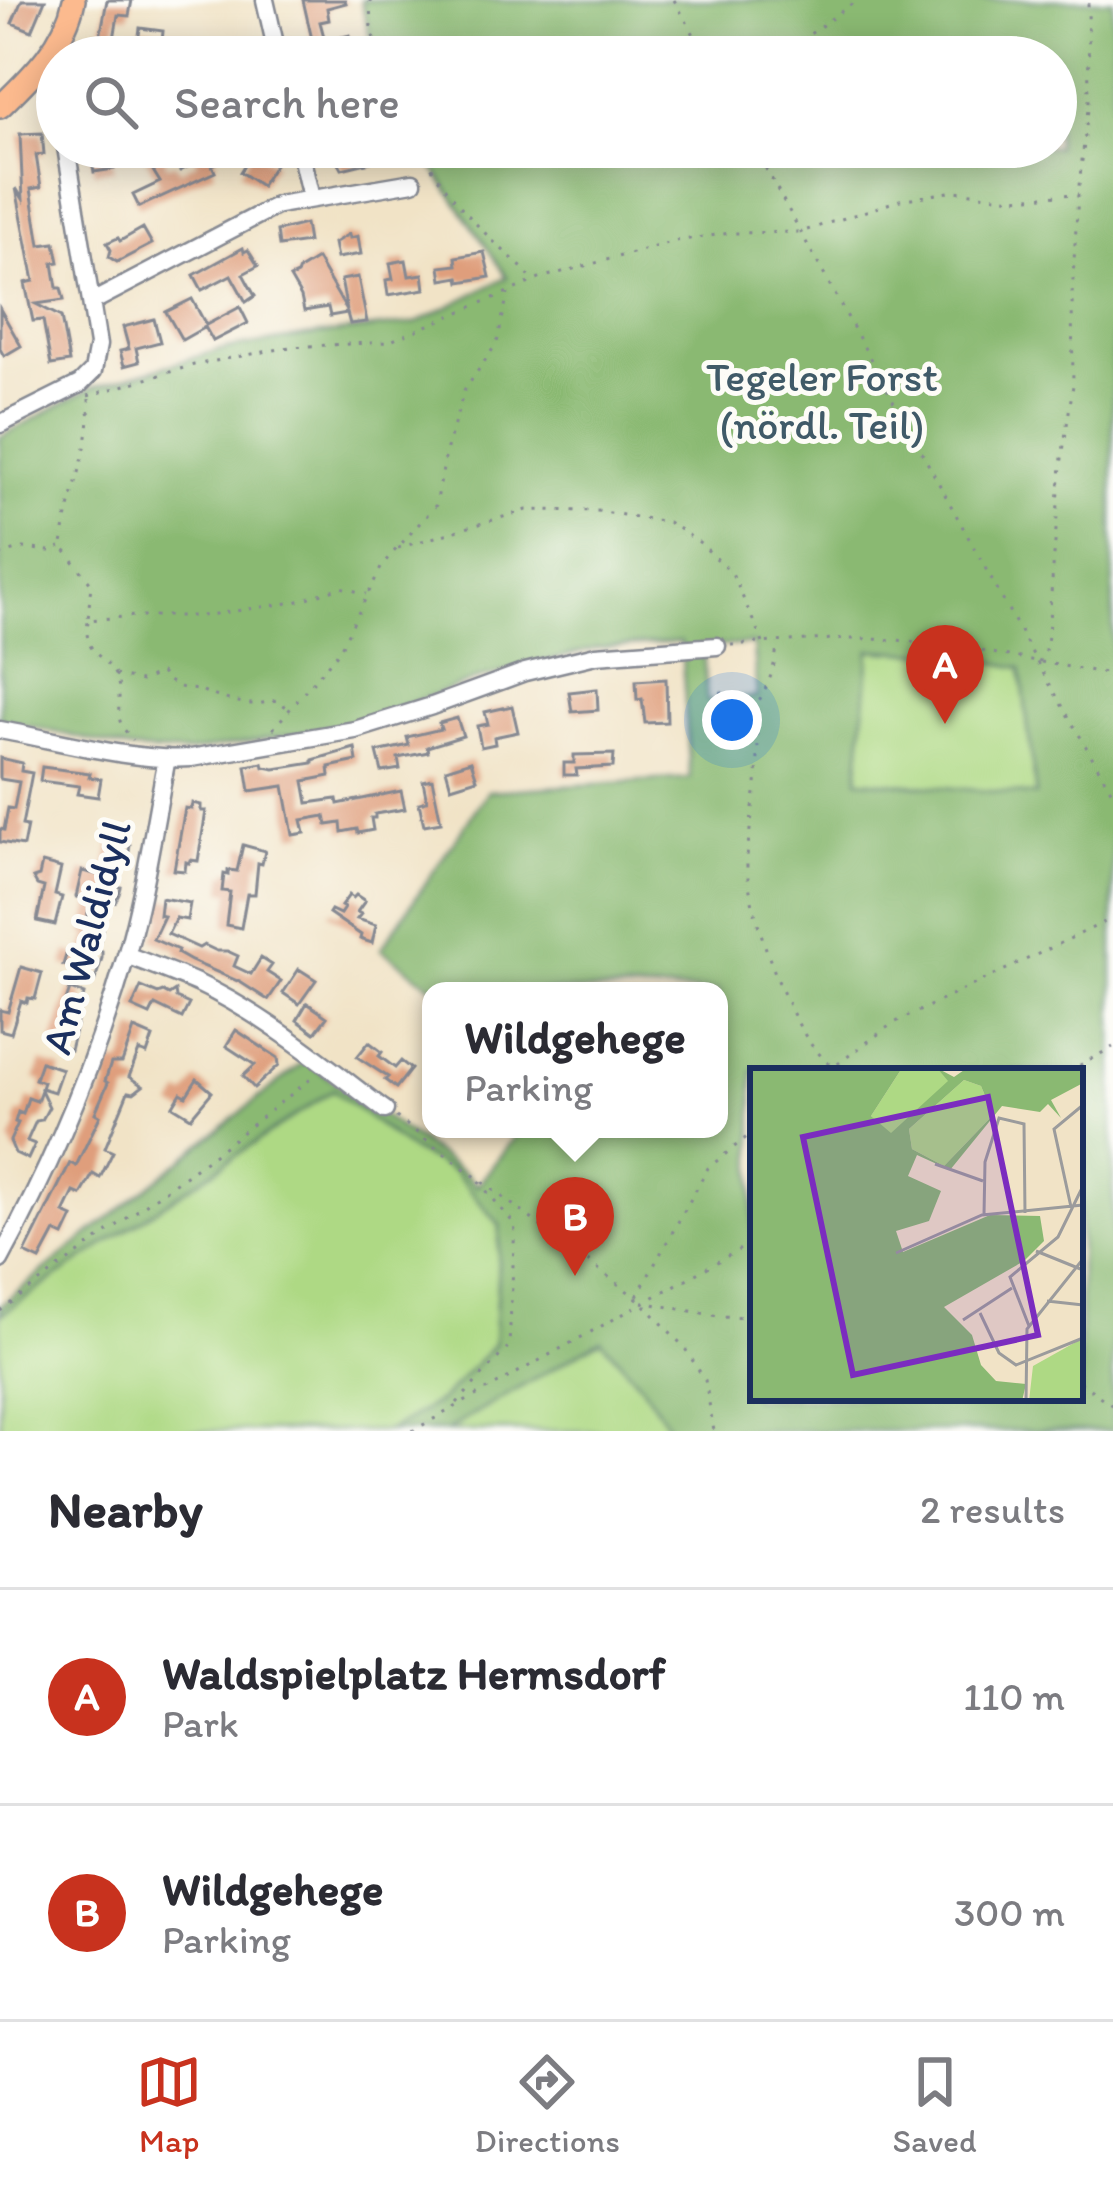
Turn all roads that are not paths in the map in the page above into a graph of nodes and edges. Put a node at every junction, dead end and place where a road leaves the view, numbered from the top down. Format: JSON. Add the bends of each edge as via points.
{"nodes":[{"id":1,"x":74,"y":0,"type":"edge"},
{"id":2,"x":265,"y":0,"type":"edge"},
{"id":3,"x":60,"y":36,"type":"edge"},
{"id":4,"x":273,"y":36,"type":"edge"},
{"id":5,"x":36,"y":70,"type":"edge"},
{"id":6,"x":0,"y":107,"type":"edge"},
{"id":7,"x":70,"y":168,"type":"edge"},
{"id":8,"x":304,"y":168,"type":"edge"},
{"id":9,"x":413,"y":182,"type":"dead end"},
{"id":10,"x":311,"y":198,"type":"junction"},
{"id":11,"x":92,"y":302,"type":"junction"},
{"id":12,"x":0,"y":424,"type":"edge"},
{"id":13,"x":717,"y":646,"type":"road end"},
{"id":14,"x":0,"y":730,"type":"edge"},
{"id":15,"x":167,"y":758,"type":"junction"},
{"id":16,"x":126,"y":956,"type":"junction"},
{"id":17,"x":385,"y":1110,"type":"road end"},
{"id":18,"x":0,"y":1260,"type":"edge"}],
"edges":[{"from":1,"to":3,"type":"main road"},
{"from":2,"to":4,"type":"street"},
{"from":5,"to":6,"type":"main road"},
{"from":7,"to":11,"type":"street"},
{"from":8,"to":10,"type":"street"},
{"from":9,"to":10,"type":"street"},
{"from":10,"to":11,"type":"street","via":[[278,206]]},
{"from":11,"to":12,"type":"street","via":[[98,353],[84,390]]},
{"from":13,"to":15,"type":"street","via":[[596,655],[367,727]]},
{"from":14,"to":15,"type":"street"},
{"from":15,"to":16,"type":"street","name":"Am Waldidyll"},
{"from":16,"to":17,"type":"street","via":[[200,984]]},
{"from":16,"to":18,"type":"street","name":"Am Waldidyll","via":[[74,1111]]}]}
